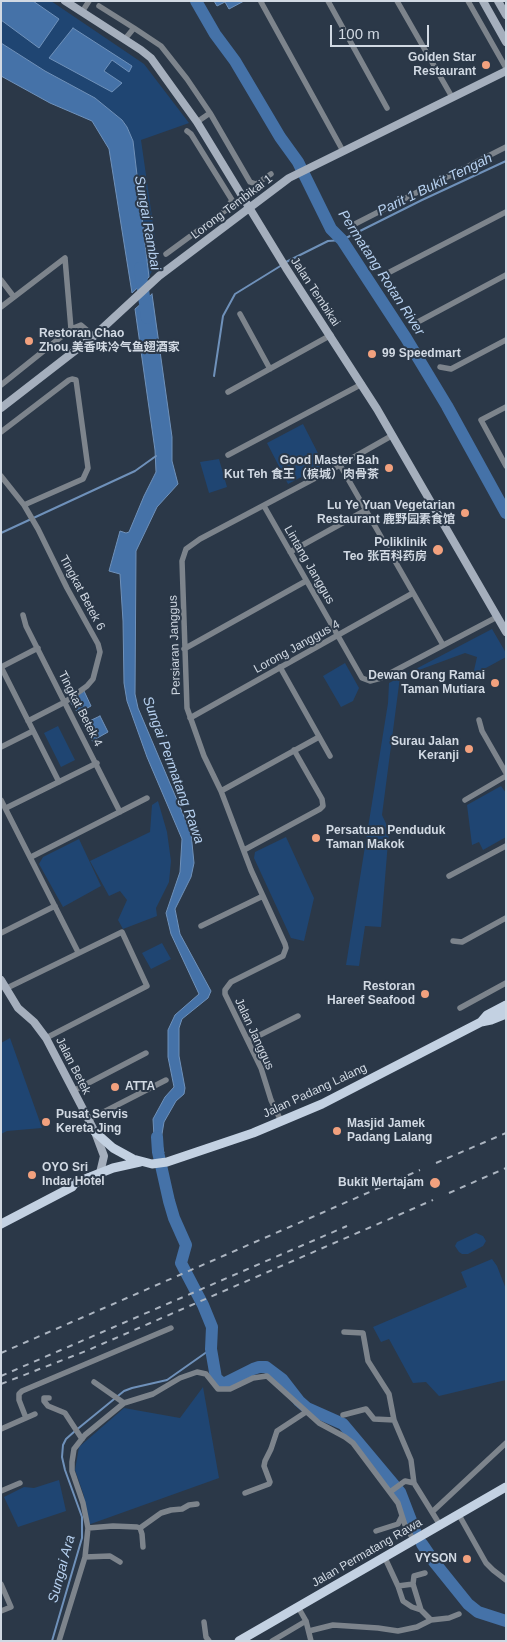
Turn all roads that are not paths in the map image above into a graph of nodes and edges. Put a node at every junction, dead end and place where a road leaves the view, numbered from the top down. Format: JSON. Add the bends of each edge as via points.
{"nodes":[{"id":1,"x":65,"y":1,"type":"edge"},
{"id":2,"x":89,"y":1,"type":"edge"},
{"id":3,"x":328,"y":1,"type":"edge"},
{"id":4,"x":397,"y":1,"type":"edge"},
{"id":5,"x":468,"y":1,"type":"edge"},
{"id":6,"x":484,"y":1,"type":"edge"},
{"id":7,"x":498,"y":1,"type":"edge"},
{"id":8,"x":261,"y":2,"type":"edge"},
{"id":9,"x":99,"y":6,"type":"dead end"},
{"id":10,"x":82,"y":12,"type":"junction"},
{"id":11,"x":506,"y":15,"type":"edge"},
{"id":12,"x":134,"y":28,"type":"junction"},
{"id":13,"x":125,"y":40,"type":"junction"},
{"id":14,"x":506,"y":42,"type":"edge"},
{"id":15,"x":506,"y":69,"type":"edge"},
{"id":16,"x":452,"y":97,"type":"junction"},
{"id":17,"x":387,"y":108,"type":"dead end"},
{"id":18,"x":210,"y":113,"type":"junction"},
{"id":19,"x":197,"y":122,"type":"junction"},
{"id":20,"x":187,"y":131,"type":"dead end"},
{"id":21,"x":207,"y":138,"type":"junction"},
{"id":22,"x":197,"y":144,"type":"junction"},
{"id":23,"x":506,"y":147,"type":"edge"},
{"id":24,"x":343,"y":151,"type":"junction"},
{"id":25,"x":227,"y":172,"type":"junction"},
{"id":26,"x":271,"y":174,"type":"dead end"},
{"id":27,"x":218,"y":177,"type":"junction"},
{"id":28,"x":249,"y":208,"type":"junction"},
{"id":29,"x":506,"y":212,"type":"edge"},
{"id":30,"x":205,"y":225,"type":"junction"},
{"id":31,"x":348,"y":226,"type":"dead end"},
{"id":32,"x":212,"y":236,"type":"junction"},
{"id":33,"x":166,"y":254,"type":"dead end"},
{"id":34,"x":384,"y":275,"type":"dead end"},
{"id":35,"x":506,"y":275,"type":"edge"},
{"id":36,"x":1,"y":280,"type":"edge"},
{"id":37,"x":14,"y":297,"type":"junction"},
{"id":38,"x":1,"y":307,"type":"edge"},
{"id":39,"x":240,"y":314,"type":"dead end"},
{"id":40,"x":414,"y":324,"type":"dead end"},
{"id":41,"x":71,"y":329,"type":"junction"},
{"id":42,"x":330,"y":335,"type":"junction"},
{"id":43,"x":94,"y":336,"type":"junction"},
{"id":44,"x":506,"y":340,"type":"edge"},
{"id":45,"x":440,"y":367,"type":"dead end"},
{"id":46,"x":270,"y":368,"type":"junction"},
{"id":47,"x":1,"y":384,"type":"edge"},
{"id":48,"x":362,"y":384,"type":"junction"},
{"id":49,"x":228,"y":392,"type":"dead end"},
{"id":50,"x":506,"y":407,"type":"edge"},
{"id":51,"x":1,"y":408,"type":"edge"},
{"id":52,"x":1,"y":432,"type":"edge"},
{"id":53,"x":393,"y":435,"type":"junction"},
{"id":54,"x":228,"y":455,"type":"dead end"},
{"id":55,"x":340,"y":465,"type":"junction"},
{"id":56,"x":506,"y":466,"type":"edge"},
{"id":57,"x":1,"y":476,"type":"edge"},
{"id":58,"x":24,"y":506,"type":"junction"},
{"id":59,"x":264,"y":506,"type":"junction"},
{"id":60,"x":366,"y":510,"type":"junction"},
{"id":61,"x":290,"y":552,"type":"junction"},
{"id":62,"x":306,"y":581,"type":"junction"},
{"id":63,"x":413,"y":593,"type":"junction"},
{"id":64,"x":23,"y":615,"type":"dead end"},
{"id":65,"x":498,"y":617,"type":"junction"},
{"id":66,"x":506,"y":632,"type":"edge"},
{"id":67,"x":338,"y":635,"type":"junction"},
{"id":68,"x":443,"y":644,"type":"junction"},
{"id":69,"x":38,"y":648,"type":"junction"},
{"id":70,"x":184,"y":649,"type":"junction"},
{"id":71,"x":1,"y":667,"type":"edge"},
{"id":72,"x":280,"y":667,"type":"junction"},
{"id":73,"x":65,"y":702,"type":"junction"},
{"id":74,"x":190,"y":718,"type":"junction"},
{"id":75,"x":479,"y":720,"type":"dead end"},
{"id":76,"x":28,"y":721,"type":"junction"},
{"id":77,"x":33,"y":731,"type":"junction"},
{"id":78,"x":319,"y":737,"type":"junction"},
{"id":79,"x":1,"y":747,"type":"edge"},
{"id":80,"x":294,"y":750,"type":"junction"},
{"id":81,"x":330,"y":756,"type":"dead end"},
{"id":82,"x":97,"y":763,"type":"junction"},
{"id":83,"x":506,"y":775,"type":"edge"},
{"id":84,"x":59,"y":782,"type":"junction"},
{"id":85,"x":221,"y":792,"type":"junction"},
{"id":86,"x":147,"y":798,"type":"dead end"},
{"id":87,"x":1,"y":800,"type":"edge"},
{"id":88,"x":465,"y":800,"type":"dead end"},
{"id":89,"x":6,"y":808,"type":"junction"},
{"id":90,"x":120,"y":812,"type":"junction"},
{"id":91,"x":506,"y":846,"type":"edge"},
{"id":92,"x":244,"y":850,"type":"junction"},
{"id":93,"x":31,"y":857,"type":"junction"},
{"id":94,"x":449,"y":876,"type":"dead end"},
{"id":95,"x":263,"y":896,"type":"junction"},
{"id":96,"x":55,"y":906,"type":"junction"},
{"id":97,"x":506,"y":918,"type":"edge"},
{"id":98,"x":201,"y":926,"type":"dead end"},
{"id":99,"x":1,"y":933,"type":"edge"},
{"id":100,"x":453,"y":941,"type":"dead end"},
{"id":101,"x":78,"y":952,"type":"junction"},
{"id":102,"x":282,"y":956,"type":"joint"},
{"id":103,"x":1,"y":980,"type":"edge"},
{"id":104,"x":506,"y":982,"type":"edge"},
{"id":105,"x":5,"y":988,"type":"junction"},
{"id":106,"x":506,"y":1005,"type":"edge"},
{"id":107,"x":460,"y":1008,"type":"dead end"},
{"id":108,"x":506,"y":1014,"type":"edge"},
{"id":109,"x":298,"y":1016,"type":"dead end"},
{"id":110,"x":481,"y":1022,"type":"junction"},
{"id":111,"x":46,"y":1038,"type":"junction"},
{"id":112,"x":248,"y":1041,"type":"junction"},
{"id":113,"x":146,"y":1053,"type":"dead end"},
{"id":114,"x":166,"y":1080,"type":"dead end"},
{"id":115,"x":74,"y":1091,"type":"junction"},
{"id":116,"x":88,"y":1120,"type":"junction"},
{"id":117,"x":281,"y":1121,"type":"junction"},
{"id":118,"x":96,"y":1132,"type":"junction"},
{"id":119,"x":142,"y":1162,"type":"junction"},
{"id":120,"x":153,"y":1164,"type":"junction"},
{"id":121,"x":100,"y":1173,"type":"junction"},
{"id":122,"x":72,"y":1187,"type":"junction"},
{"id":123,"x":1,"y":1224,"type":"edge"},
{"id":124,"x":171,"y":1328,"type":"dead end"},
{"id":125,"x":344,"y":1332,"type":"dead end"},
{"id":126,"x":94,"y":1382,"type":"dead end"},
{"id":127,"x":49,"y":1398,"type":"dead end"},
{"id":128,"x":122,"y":1402,"type":"junction"},
{"id":129,"x":306,"y":1412,"type":"junction"},
{"id":130,"x":35,"y":1414,"type":"dead end"},
{"id":131,"x":343,"y":1415,"type":"dead end"},
{"id":132,"x":26,"y":1418,"type":"junction"},
{"id":133,"x":394,"y":1420,"type":"junction"},
{"id":134,"x":1,"y":1428,"type":"edge"},
{"id":135,"x":81,"y":1438,"type":"junction"},
{"id":136,"x":506,"y":1443,"type":"edge"},
{"id":137,"x":20,"y":1483,"type":"dead end"},
{"id":138,"x":414,"y":1483,"type":"junction"},
{"id":139,"x":506,"y":1487,"type":"edge"},
{"id":140,"x":1,"y":1491,"type":"edge"},
{"id":141,"x":390,"y":1491,"type":"junction"},
{"id":142,"x":244,"y":1493,"type":"dead end"},
{"id":143,"x":197,"y":1504,"type":"dead end"},
{"id":144,"x":432,"y":1512,"type":"junction"},
{"id":145,"x":458,"y":1515,"type":"junction"},
{"id":146,"x":402,"y":1516,"type":"junction"},
{"id":147,"x":440,"y":1525,"type":"junction"},
{"id":148,"x":88,"y":1528,"type":"junction"},
{"id":149,"x":140,"y":1528,"type":"junction"},
{"id":150,"x":376,"y":1531,"type":"dead end"},
{"id":151,"x":417,"y":1539,"type":"junction"},
{"id":152,"x":144,"y":1547,"type":"dead end"},
{"id":153,"x":84,"y":1557,"type":"junction"},
{"id":154,"x":385,"y":1558,"type":"junction"},
{"id":155,"x":120,"y":1562,"type":"dead end"},
{"id":156,"x":425,"y":1573,"type":"dead end"},
{"id":157,"x":506,"y":1580,"type":"edge"},
{"id":158,"x":1,"y":1584,"type":"edge"},
{"id":159,"x":413,"y":1584,"type":"junction"},
{"id":160,"x":398,"y":1586,"type":"junction"},
{"id":161,"x":298,"y":1607,"type":"junction"},
{"id":162,"x":421,"y":1610,"type":"junction"},
{"id":163,"x":1,"y":1611,"type":"edge"},
{"id":164,"x":458,"y":1614,"type":"dead end"},
{"id":165,"x":431,"y":1620,"type":"junction"},
{"id":166,"x":306,"y":1621,"type":"junction"},
{"id":167,"x":204,"y":1622,"type":"dead end"},
{"id":168,"x":309,"y":1631,"type":"junction"},
{"id":169,"x":59,"y":1641,"type":"edge"},
{"id":170,"x":209,"y":1641,"type":"edge"},
{"id":171,"x":239,"y":1641,"type":"edge"},
{"id":172,"x":272,"y":1641,"type":"edge"},
{"id":173,"x":311,"y":1641,"type":"edge"}],
"edges":[{"from":1,"to":10,"type":"street","name":"Jalan Tembikai"},
{"from":2,"to":10,"type":"street"},
{"from":3,"to":17,"type":"street"},
{"from":4,"to":16,"type":"street"},
{"from":5,"to":15,"type":"street"},
{"from":6,"to":14,"type":"street"},
{"from":7,"to":11,"type":"street"},
{"from":8,"to":24,"type":"street"},
{"from":9,"to":12,"type":"street"},
{"from":10,"to":13,"type":"street","name":"Jalan Tembikai"},
{"from":12,"to":13,"type":"street"},
{"from":12,"to":18,"type":"street","via":[[161,46]]},
{"from":13,"to":19,"type":"street","name":"Jalan Tembikai","via":[[151,58]]},
{"from":15,"to":16,"type":"street","name":"Lorong Tembikai 1"},
{"from":16,"to":24,"type":"street","name":"Lorong Tembikai 1"},
{"from":18,"to":19,"type":"street"},
{"from":18,"to":26,"type":"street","via":[[250,182],[256,184]]},
{"from":19,"to":21,"type":"street","name":"Jalan Tembikai"},
{"from":20,"to":22,"type":"street"},
{"from":21,"to":22,"type":"street"},
{"from":21,"to":25,"type":"street","name":"Jalan Tembikai"},
{"from":22,"to":27,"type":"street"},
{"from":23,"to":31,"type":"street"},
{"from":24,"to":28,"type":"street","name":"Lorong Tembikai 1","via":[[289,178]]},
{"from":25,"to":27,"type":"street"},
{"from":25,"to":28,"type":"street","name":"Jalan Tembikai"},
{"from":27,"to":30,"type":"street","via":[[232,202]]},
{"from":28,"to":32,"type":"street","name":"Lorong Tembikai 1"},
{"from":28,"to":42,"type":"street","name":"Jalan Tembikai"},
{"from":29,"to":34,"type":"street"},
{"from":30,"to":32,"type":"street"},
{"from":30,"to":33,"type":"street"},
{"from":32,"to":43,"type":"street","name":"Lorong Tembikai 1","via":[[159,276]]},
{"from":35,"to":40,"type":"street"},
{"from":36,"to":37,"type":"street"},
{"from":37,"to":38,"type":"street"},
{"from":37,"to":41,"type":"street","via":[[65,258]]},
{"from":39,"to":46,"type":"street"},
{"from":41,"to":43,"type":"street","via":[[81,325]]},
{"from":41,"to":47,"type":"street"},
{"from":42,"to":46,"type":"street"},
{"from":42,"to":48,"type":"street","name":"Jalan Tembikai"},
{"from":43,"to":51,"type":"street","name":"Lorong Tembikai 1"},
{"from":44,"to":45,"type":"street","via":[[451,369]]},
{"from":46,"to":49,"type":"street"},
{"from":48,"to":53,"type":"street","name":"Jalan Tembikai"},
{"from":48,"to":54,"type":"street"},
{"from":50,"to":56,"type":"street","via":[[481,420]]},
{"from":52,"to":58,"type":"street","via":[[72,379],[76,380],[88,468],[83,479]]},
{"from":53,"to":55,"type":"street","name":"Persiaran Janggus"},
{"from":53,"to":65,"type":"street","name":"Jalan Tembikai"},
{"from":55,"to":59,"type":"street","name":"Persiaran Janggus"},
{"from":55,"to":60,"type":"street"},
{"from":57,"to":58,"type":"street","name":"Tingkat Betek 6"},
{"from":58,"to":73,"type":"street","name":"Tingkat Betek 6","via":[[100,652],[93,679]]},
{"from":59,"to":61,"type":"street","name":"Lintang Janggus"},
{"from":59,"to":70,"type":"street","name":"Persiaran Janggus","via":[[186,549],[182,561]]},
{"from":60,"to":61,"type":"street"},
{"from":60,"to":63,"type":"street"},
{"from":61,"to":62,"type":"street","name":"Lintang Janggus"},
{"from":62,"to":67,"type":"street","name":"Lintang Janggus"},
{"from":62,"to":70,"type":"street"},
{"from":63,"to":67,"type":"street","name":"Lorong Janggus 4"},
{"from":63,"to":68,"type":"street"},
{"from":64,"to":69,"type":"street","name":"Tingkat Betek 4"},
{"from":65,"to":66,"type":"street","name":"Jalan Tembikai"},
{"from":65,"to":68,"type":"street"},
{"from":67,"to":68,"type":"street","name":"Lintang Janggus","via":[[362,678],[370,681]]},
{"from":67,"to":72,"type":"street","name":"Lorong Janggus 4"},
{"from":69,"to":71,"type":"street"},
{"from":69,"to":73,"type":"street","name":"Tingkat Betek 4"},
{"from":70,"to":74,"type":"street","name":"Persiaran Janggus"},
{"from":71,"to":76,"type":"street"},
{"from":72,"to":74,"type":"street","name":"Lorong Janggus 4"},
{"from":72,"to":78,"type":"street"},
{"from":73,"to":76,"type":"street","name":"Tingkat Betek 6"},
{"from":73,"to":82,"type":"street","name":"Tingkat Betek 4"},
{"from":74,"to":85,"type":"street","name":"Persiaran Janggus"},
{"from":75,"to":83,"type":"street"},
{"from":76,"to":77,"type":"street"},
{"from":77,"to":79,"type":"street"},
{"from":77,"to":84,"type":"street"},
{"from":78,"to":80,"type":"street"},
{"from":78,"to":81,"type":"street"},
{"from":80,"to":85,"type":"street"},
{"from":80,"to":92,"type":"street","via":[[322,799],[322,806]]},
{"from":82,"to":84,"type":"street"},
{"from":82,"to":90,"type":"street","name":"Tingkat Betek 4"},
{"from":83,"to":88,"type":"street"},
{"from":84,"to":89,"type":"street"},
{"from":85,"to":92,"type":"street","name":"Persiaran Janggus"},
{"from":86,"to":90,"type":"street"},
{"from":87,"to":89,"type":"street"},
{"from":89,"to":93,"type":"street"},
{"from":90,"to":93,"type":"street"},
{"from":91,"to":94,"type":"street"},
{"from":92,"to":95,"type":"street","name":"Persiaran Janggus"},
{"from":93,"to":96,"type":"street"},
{"from":95,"to":98,"type":"street"},
{"from":95,"to":102,"type":"street","name":"Persiaran Janggus","via":[[285,944]]},
{"from":96,"to":99,"type":"street"},
{"from":96,"to":101,"type":"street"},
{"from":97,"to":100,"type":"street","via":[[462,942]]},
{"from":101,"to":105,"type":"street"},
{"from":101,"to":111,"type":"street","via":[[122,932],[147,986]]},
{"from":102,"to":112,"type":"street","name":"Jalan Janggus","via":[[231,982],[225,990]]},
{"from":103,"to":105,"type":"street","name":"Jalan Betek"},
{"from":104,"to":107,"type":"street"},
{"from":105,"to":111,"type":"street","name":"Jalan Betek","via":[[18,1008]]},
{"from":106,"to":110,"type":"main road","name":"Jalan Padang Lalang"},
{"from":108,"to":110,"type":"main road","name":"Jalan Padang Lalang"},
{"from":109,"to":112,"type":"street"},
{"from":110,"to":117,"type":"main road","name":"Jalan Padang Lalang","via":[[339,1096]]},
{"from":111,"to":115,"type":"street","name":"Jalan Betek"},
{"from":112,"to":117,"type":"street","name":"Jalan Janggus"},
{"from":113,"to":115,"type":"street"},
{"from":114,"to":116,"type":"street"},
{"from":115,"to":116,"type":"street","name":"Jalan Betek"},
{"from":116,"to":118,"type":"street","name":"Jalan Betek"},
{"from":117,"to":120,"type":"main road","name":"Jalan Padang Lalang","via":[[167,1162]]},
{"from":118,"to":119,"type":"main road","via":[[121,1152]]},
{"from":118,"to":121,"type":"street","name":"Jalan Betek","via":[[104,1156]]},
{"from":119,"to":120,"type":"main road","name":"Jalan Padang Lalang"},
{"from":119,"to":121,"type":"main road"},
{"from":120,"to":122,"type":"main road","name":"Jalan Padang Lalang"},
{"from":121,"to":122,"type":"main road"},
{"from":122,"to":123,"type":"main road"},
{"from":124,"to":132,"type":"street","via":[[22,1391],[19,1400]]},
{"from":125,"to":133,"type":"street","via":[[363,1333],[368,1361],[389,1394]]},
{"from":126,"to":128,"type":"street"},
{"from":127,"to":135,"type":"street","via":[[44,1398],[44,1401],[65,1413]]},
{"from":128,"to":129,"type":"street","via":[[153,1394],[180,1378],[200,1371],[218,1389],[230,1389],[253,1378],[267,1376]]},
{"from":128,"to":135,"type":"street"},
{"from":129,"to":141,"type":"street","via":[[352,1443]]},
{"from":129,"to":142,"type":"street","via":[[277,1431],[264,1466],[269,1484]]},
{"from":130,"to":132,"type":"street"},
{"from":131,"to":133,"type":"street","via":[[366,1408],[374,1419]]},
{"from":132,"to":134,"type":"street"},
{"from":133,"to":138,"type":"street","via":[[411,1460]]},
{"from":135,"to":148,"type":"street","via":[[74,1449],[72,1471]]},
{"from":136,"to":144,"type":"street"},
{"from":137,"to":140,"type":"street"},
{"from":138,"to":141,"type":"street","via":[[405,1482]]},
{"from":138,"to":144,"type":"street"},
{"from":139,"to":145,"type":"main road","name":"Jalan Permatang Rawa"},
{"from":141,"to":146,"type":"street"},
{"from":143,"to":149,"type":"street","via":[[161,1514]]},
{"from":144,"to":147,"type":"street"},
{"from":145,"to":147,"type":"main road","name":"Jalan Permatang Rawa"},
{"from":145,"to":157,"type":"street","via":[[486,1563]]},
{"from":146,"to":150,"type":"street","via":[[398,1524]]},
{"from":146,"to":151,"type":"street"},
{"from":147,"to":151,"type":"main road","name":"Jalan Permatang Rawa"},
{"from":148,"to":149,"type":"street"},
{"from":148,"to":153,"type":"street"},
{"from":149,"to":152,"type":"street"},
{"from":151,"to":154,"type":"main road","name":"Jalan Permatang Rawa"},
{"from":153,"to":155,"type":"street","via":[[110,1556]]},
{"from":153,"to":169,"type":"street"},
{"from":154,"to":160,"type":"street"},
{"from":154,"to":161,"type":"main road","name":"Jalan Permatang Rawa"},
{"from":156,"to":159,"type":"street","via":[[414,1576]]},
{"from":158,"to":163,"type":"street","via":[[11,1606]]},
{"from":159,"to":160,"type":"street"},
{"from":159,"to":162,"type":"street"},
{"from":160,"to":162,"type":"street","via":[[403,1601]]},
{"from":161,"to":166,"type":"street"},
{"from":161,"to":171,"type":"main road","name":"Jalan Permatang Rawa"},
{"from":162,"to":165,"type":"street"},
{"from":164,"to":165,"type":"street"},
{"from":165,"to":168,"type":"street","via":[[418,1627],[398,1631],[332,1626]]},
{"from":166,"to":168,"type":"street"},
{"from":166,"to":172,"type":"street"},
{"from":167,"to":170,"type":"street"},
{"from":168,"to":173,"type":"street"}]}
